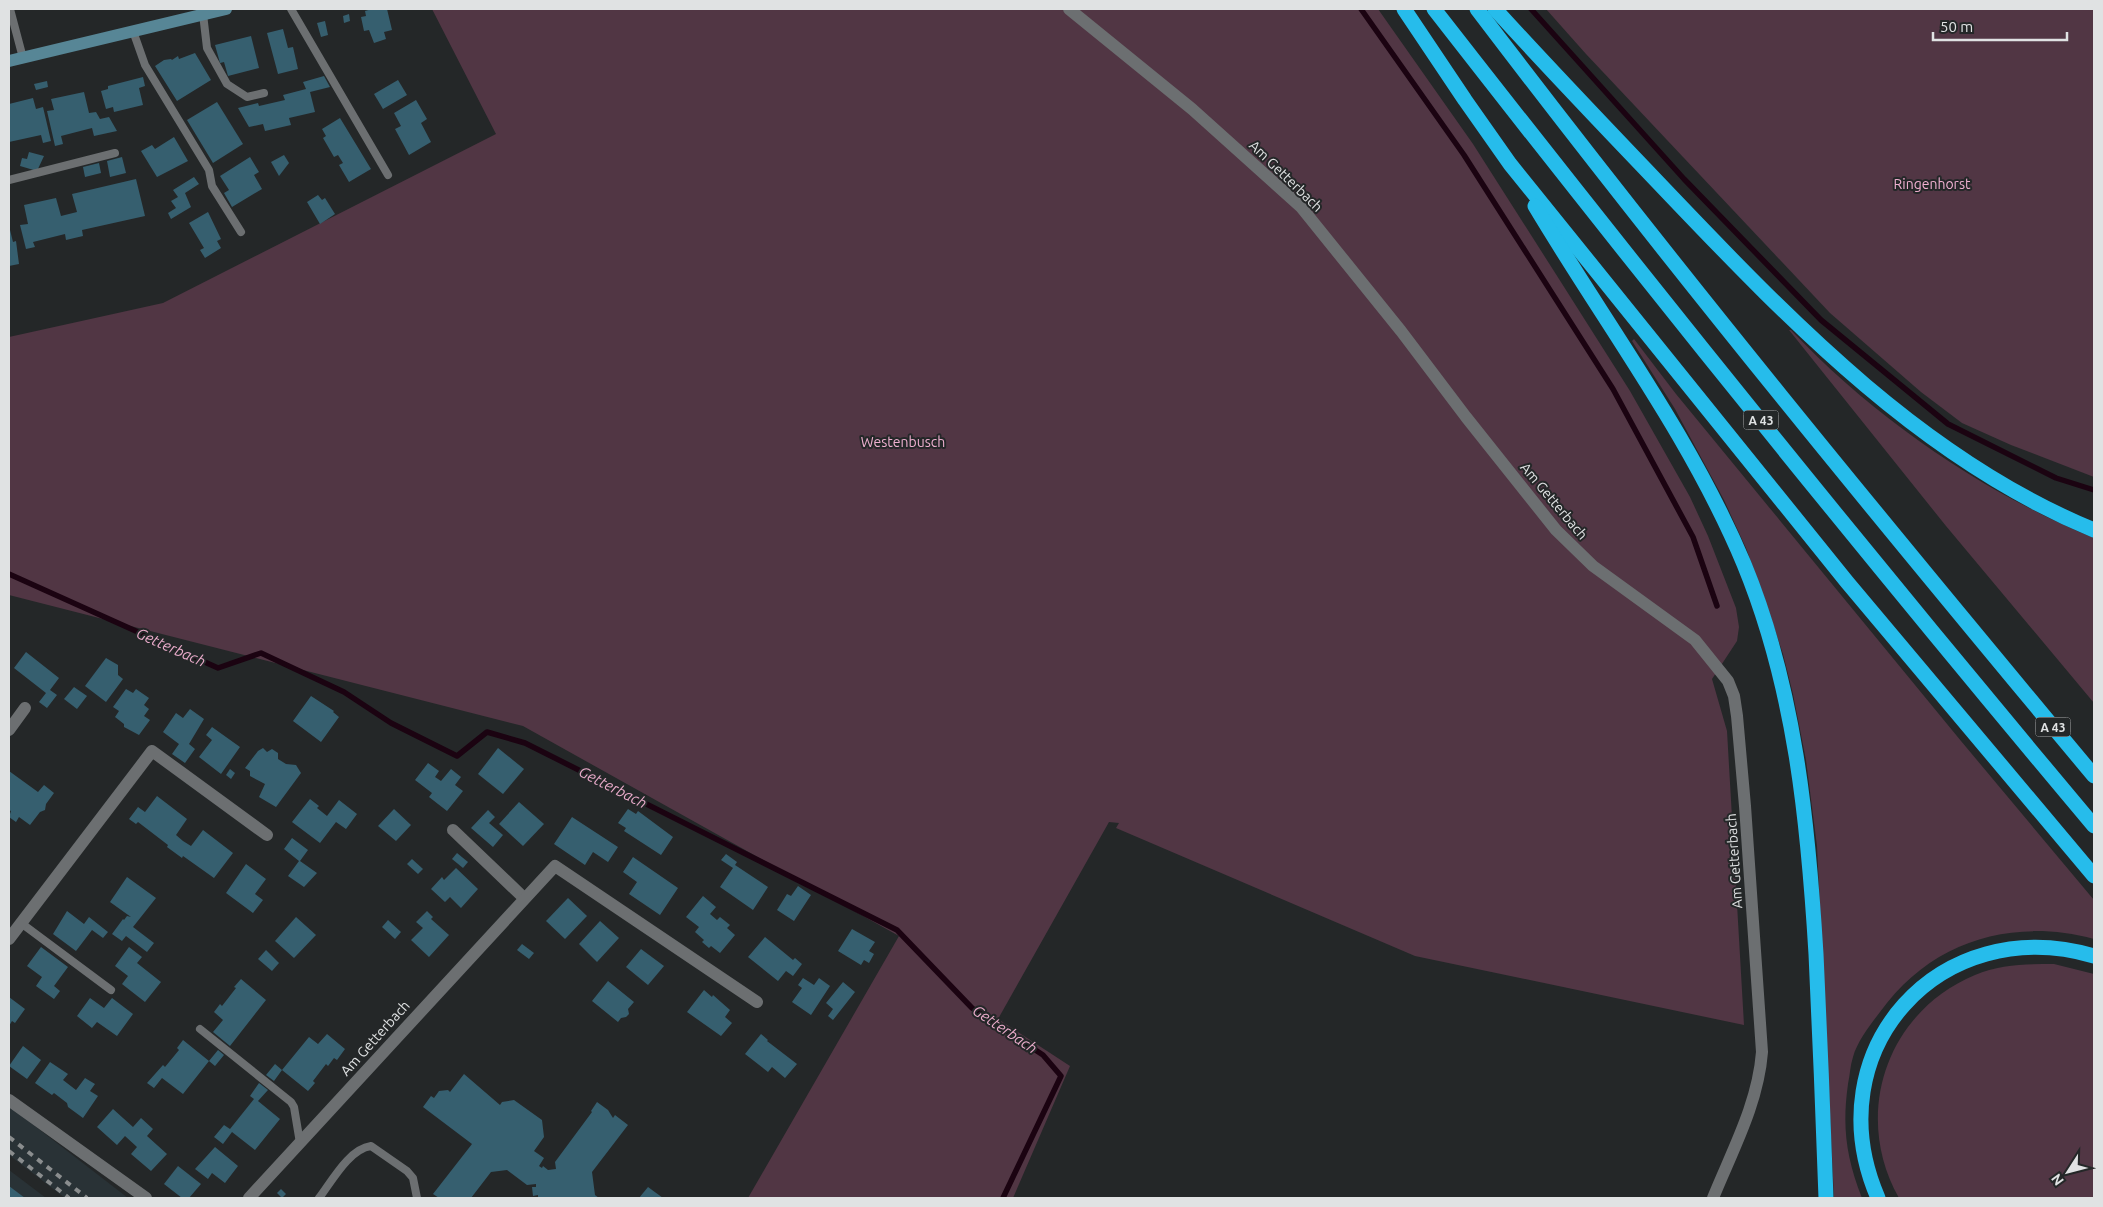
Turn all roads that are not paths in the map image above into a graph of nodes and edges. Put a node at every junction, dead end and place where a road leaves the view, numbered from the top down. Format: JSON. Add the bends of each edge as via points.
{"nodes":[{"id":1,"x":10,"y":9,"type":"edge"},
{"id":2,"x":226,"y":9,"type":"edge"},
{"id":3,"x":292,"y":9,"type":"edge"},
{"id":4,"x":1070,"y":9,"type":"edge"},
{"id":5,"x":1404,"y":9,"type":"edge"},
{"id":6,"x":1434,"y":9,"type":"edge"},
{"id":7,"x":1477,"y":9,"type":"edge"},
{"id":8,"x":1495,"y":9,"type":"edge"},
{"id":9,"x":208,"y":12,"type":"edge"},
{"id":10,"x":133,"y":31,"type":"junction"},
{"id":11,"x":23,"y":58,"type":"junction"},
{"id":12,"x":9,"y":61,"type":"edge"},
{"id":13,"x":264,"y":93,"type":"dead end"},
{"id":14,"x":115,"y":153,"type":"dead end"},
{"id":15,"x":1510,"y":164,"type":"junction"},
{"id":16,"x":388,"y":175,"type":"dead end"},
{"id":17,"x":9,"y":180,"type":"edge"},
{"id":18,"x":241,"y":232,"type":"dead end"},
{"id":19,"x":2094,"y":530,"type":"edge"},
{"id":20,"x":26,"y":708,"type":"dead end"},
{"id":21,"x":9,"y":730,"type":"edge"},
{"id":22,"x":2094,"y":776,"type":"edge"},
{"id":23,"x":2094,"y":826,"type":"edge"},
{"id":24,"x":453,"y":830,"type":"dead end"},
{"id":25,"x":267,"y":835,"type":"dead end"},
{"id":26,"x":2094,"y":876,"type":"edge"},
{"id":27,"x":524,"y":898,"type":"junction"},
{"id":28,"x":21,"y":923,"type":"junction"},
{"id":29,"x":9,"y":940,"type":"edge"},
{"id":30,"x":2094,"y":956,"type":"edge"},
{"id":31,"x":111,"y":990,"type":"dead end"},
{"id":32,"x":757,"y":1002,"type":"dead end"},
{"id":33,"x":200,"y":1029,"type":"dead end"},
{"id":34,"x":9,"y":1100,"type":"edge"},
{"id":35,"x":300,"y":1143,"type":"junction"},
{"id":36,"x":146,"y":1198,"type":"edge"},
{"id":37,"x":248,"y":1198,"type":"edge"},
{"id":38,"x":319,"y":1198,"type":"edge"},
{"id":39,"x":416,"y":1198,"type":"edge"},
{"id":40,"x":1712,"y":1198,"type":"edge"},
{"id":41,"x":1826,"y":1198,"type":"edge"},
{"id":42,"x":1878,"y":1198,"type":"edge"}],
"edges":[{"from":1,"to":11,"type":"lane"},
{"from":2,"to":9,"type":"main road"},
{"from":3,"to":16,"type":"lane"},
{"from":4,"to":40,"type":"street","name":"Am Getterbach","via":[[1192,108],[1301,207],[1556,530],[1593,566],[1695,640],[1728,681],[1737,716],[1746,806],[1762,1052],[1751,1105]]},
{"from":5,"to":15,"type":"highway"},
{"from":6,"to":23,"type":"highway","number":"A 43","via":[[1873,560]]},
{"from":7,"to":22,"type":"highway","number":"A 43","via":[[1561,120],[1897,540]]},
{"from":8,"to":19,"type":"highway","via":[[1763,292],[1871,390],[1983,472],[2044,507]]},
{"from":9,"to":10,"type":"main road"},
{"from":9,"to":13,"type":"lane","via":[[207,48],[228,84],[247,96]]},
{"from":10,"to":11,"type":"main road"},
{"from":10,"to":18,"type":"lane","via":[[145,65],[209,170],[212,186]]},
{"from":11,"to":12,"type":"main road"},
{"from":14,"to":17,"type":"lane"},
{"from":15,"to":26,"type":"highway","via":[[1847,582]]},
{"from":15,"to":41,"type":"highway","via":[[1655,394],[1701,474],[1744,565],[1768,633],[1788,706],[1804,802],[1816,964]]},
{"from":20,"to":21,"type":"street"},
{"from":24,"to":27,"type":"street"},
{"from":25,"to":28,"type":"street","via":[[152,751]]},
{"from":27,"to":32,"type":"street","name":"Am Getterbach","via":[[554,866]]},
{"from":27,"to":35,"type":"street","name":"Am Getterbach"},
{"from":28,"to":29,"type":"street"},
{"from":28,"to":31,"type":"lane"},
{"from":30,"to":42,"type":"highway","via":[[2041,947],[2000,950],[1963,961],[1932,980],[1903,1006],[1875,1051],[1863,1090],[1861,1137],[1866,1167]]},
{"from":33,"to":35,"type":"lane","via":[[291,1102]]},
{"from":34,"to":36,"type":"street"},
{"from":35,"to":37,"type":"street","name":"Am Getterbach"},
{"from":38,"to":39,"type":"lane","via":[[353,1154],[372,1146],[408,1171],[413,1178]]}]}
